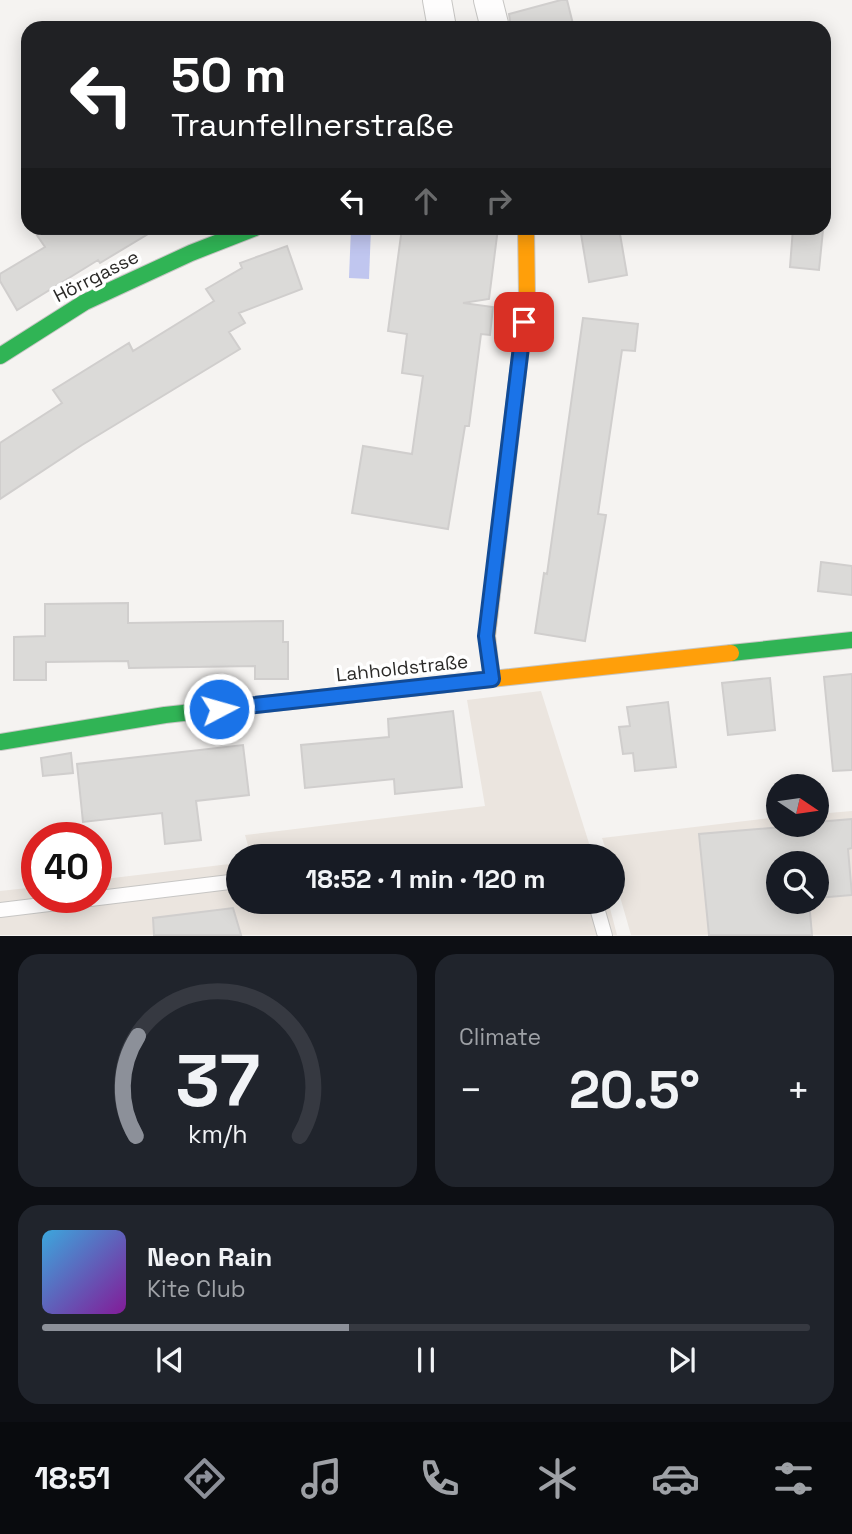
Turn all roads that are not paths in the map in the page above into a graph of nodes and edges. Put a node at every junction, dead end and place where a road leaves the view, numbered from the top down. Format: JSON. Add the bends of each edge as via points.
{"nodes":[{"id":1,"x":437,"y":0,"type":"edge"},
{"id":2,"x":488,"y":0,"type":"edge"},
{"id":3,"x":441,"y":21,"type":"edge"},
{"id":4,"x":493,"y":21,"type":"edge"},
{"id":5,"x":237,"y":235,"type":"edge"},
{"id":6,"x":526,"y":235,"type":"edge"},
{"id":7,"x":0,"y":356,"type":"edge"},
{"id":8,"x":852,"y":640,"type":"edge"},
{"id":9,"x":492,"y":679,"type":"junction"},
{"id":10,"x":0,"y":743,"type":"edge"},
{"id":11,"x":226,"y":882,"type":"edge"},
{"id":12,"x":0,"y":910,"type":"edge"},
{"id":13,"x":599,"y":914,"type":"edge"},
{"id":14,"x":605,"y":936,"type":"edge"}],
"edges":[{"from":1,"to":3,"type":"street"},
{"from":2,"to":4,"type":"street"},
{"from":5,"to":7,"type":"street","name":"Hörrgasse","via":[[85,302]]},
{"from":6,"to":9,"type":"street","via":[[522,348],[486,636]]},
{"from":8,"to":9,"type":"street","name":"Lahholdstraße"},
{"from":9,"to":10,"type":"street","name":"Lahholdstraße","via":[[164,715]]},
{"from":11,"to":12,"type":"lane"},
{"from":13,"to":14,"type":"lane"}]}
